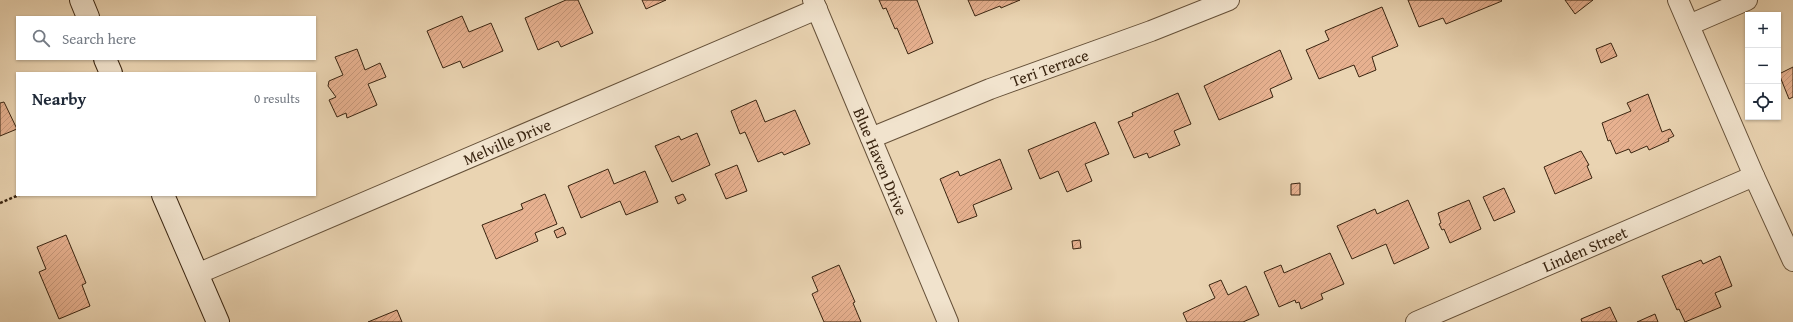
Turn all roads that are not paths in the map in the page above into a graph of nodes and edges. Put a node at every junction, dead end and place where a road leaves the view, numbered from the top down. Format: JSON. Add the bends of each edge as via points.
{"nodes":[{"id":1,"x":81,"y":0,"type":"edge"},
{"id":2,"x":1229,"y":0,"type":"edge"},
{"id":3,"x":1678,"y":0,"type":"edge"},
{"id":4,"x":1747,"y":0,"type":"edge"},
{"id":5,"x":815,"y":4,"type":"edge"},
{"id":6,"x":88,"y":16,"type":"edge"},
{"id":7,"x":1689,"y":25,"type":"junction"},
{"id":8,"x":105,"y":60,"type":"edge"},
{"id":9,"x":111,"y":72,"type":"edge"},
{"id":10,"x":871,"y":138,"type":"junction"},
{"id":11,"x":1754,"y":176,"type":"junction"},
{"id":12,"x":163,"y":196,"type":"edge"},
{"id":13,"x":1793,"y":261,"type":"edge"},
{"id":14,"x":197,"y":274,"type":"junction"},
{"id":15,"x":218,"y":322,"type":"edge"},
{"id":16,"x":948,"y":322,"type":"edge"},
{"id":17,"x":1416,"y":322,"type":"edge"}],
"edges":[{"from":1,"to":6,"type":"street"},
{"from":2,"to":10,"type":"street","name":"Teri Terrace","via":[[990,89]]},
{"from":3,"to":7,"type":"street"},
{"from":4,"to":7,"type":"street"},
{"from":5,"to":10,"type":"street","name":"Blue Haven Drive"},
{"from":5,"to":14,"type":"street","name":"Melville Drive"},
{"from":7,"to":11,"type":"street"},
{"from":8,"to":9,"type":"street"},
{"from":10,"to":16,"type":"street","name":"Blue Haven Drive"},
{"from":11,"to":13,"type":"street"},
{"from":11,"to":17,"type":"street","name":"Linden Street"},
{"from":12,"to":14,"type":"street"},
{"from":14,"to":15,"type":"street"}]}
